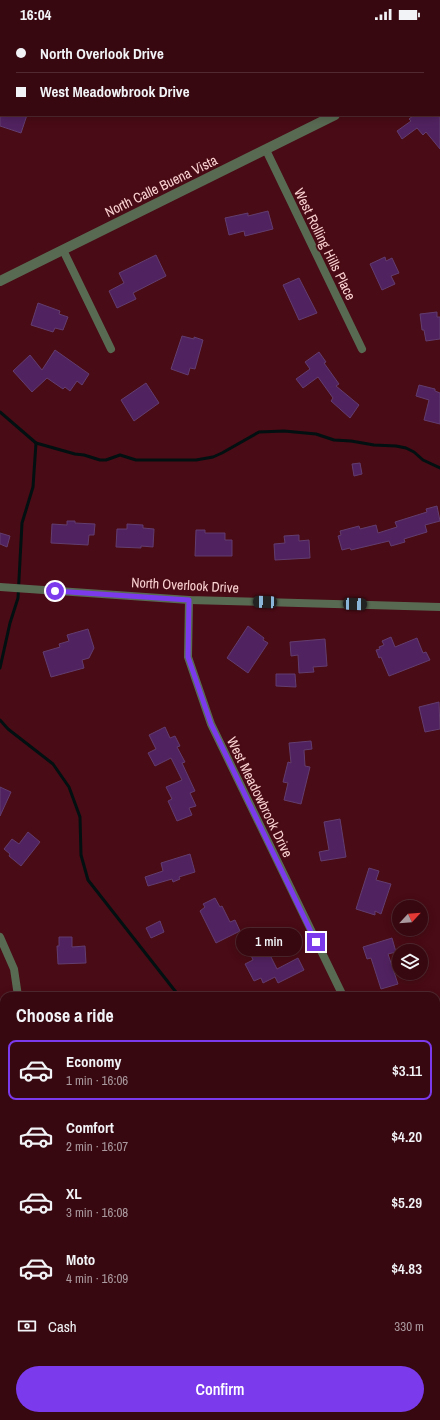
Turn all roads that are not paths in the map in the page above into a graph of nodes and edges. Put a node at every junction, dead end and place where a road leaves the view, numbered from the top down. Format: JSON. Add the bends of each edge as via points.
{"nodes":[{"id":1,"x":333,"y":116,"type":"edge"},
{"id":2,"x":266,"y":150,"type":"junction"},
{"id":3,"x":63,"y":250,"type":"junction"},
{"id":4,"x":0,"y":281,"type":"edge"},
{"id":5,"x":111,"y":349,"type":"dead end"},
{"id":6,"x":362,"y":349,"type":"dead end"},
{"id":7,"x":0,"y":587,"type":"edge"},
{"id":8,"x":189,"y":600,"type":"junction"},
{"id":9,"x":440,"y":606,"type":"edge"},
{"id":10,"x":0,"y":937,"type":"edge"},
{"id":11,"x":17,"y":992,"type":"edge"},
{"id":12,"x":341,"y":992,"type":"edge"}],
"edges":[{"from":1,"to":2,"type":"street","name":"North Calle Buena Vista"},
{"from":2,"to":3,"type":"street","name":"North Calle Buena Vista"},
{"from":2,"to":6,"type":"street","name":"West Rolling Hills Place"},
{"from":3,"to":4,"type":"street","name":"North Calle Buena Vista"},
{"from":3,"to":5,"type":"street"},
{"from":7,"to":8,"type":"street","name":"North Overlook Drive"},
{"from":8,"to":9,"type":"street","name":"North Overlook Drive"},
{"from":8,"to":12,"type":"street","name":"West Meadowbrook Drive","via":[[188,657],[211,724]]},
{"from":10,"to":11,"type":"street","via":[[14,969]]}]}
